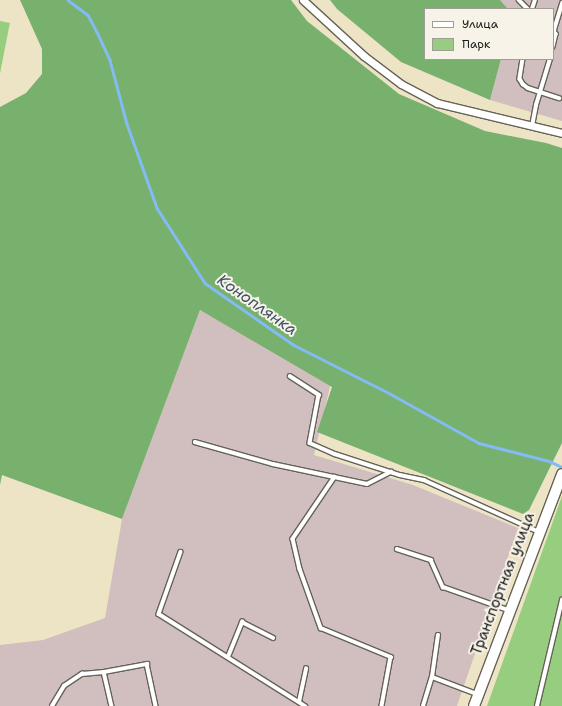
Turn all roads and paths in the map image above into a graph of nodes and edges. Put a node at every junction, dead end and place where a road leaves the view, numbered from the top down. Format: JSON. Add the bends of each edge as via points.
{"nodes":[{"id":1,"x":303,"y":0,"type":"edge"},
{"id":2,"x":519,"y":0,"type":"edge"},
{"id":3,"x":562,"y":3,"type":"edge"},
{"id":4,"x":527,"y":8,"type":"edge"},
{"id":5,"x":554,"y":27,"type":"edge"},
{"id":6,"x":554,"y":31,"type":"edge"},
{"id":7,"x":554,"y":43,"type":"edge"},
{"id":8,"x":523,"y":60,"type":"edge"},
{"id":9,"x":550,"y":60,"type":"edge"},
{"id":10,"x":540,"y":92,"type":"junction"},
{"id":11,"x":559,"y":98,"type":"dead end"},
{"id":12,"x":532,"y":126,"type":"junction"},
{"id":13,"x":562,"y":133,"type":"edge"},
{"id":14,"x":290,"y":376,"type":"dead end"},
{"id":15,"x":195,"y":442,"type":"dead end"},
{"id":16,"x":391,"y":472,"type":"junction"},
{"id":17,"x":562,"y":474,"type":"edge"},
{"id":18,"x":336,"y":477,"type":"junction"},
{"id":19,"x":539,"y":532,"type":"junction"},
{"id":20,"x":397,"y":549,"type":"dead end"},
{"id":21,"x":181,"y":552,"type":"dead end"},
{"id":22,"x":562,"y":600,"type":"edge"},
{"id":23,"x":510,"y":610,"type":"junction"},
{"id":24,"x":438,"y":634,"type":"dead end"},
{"id":25,"x":273,"y":638,"type":"dead end"},
{"id":26,"x":228,"y":657,"type":"junction"},
{"id":27,"x":306,"y":669,"type":"dead end"},
{"id":28,"x":104,"y":672,"type":"junction"},
{"id":29,"x":432,"y":677,"type":"junction"},
{"id":30,"x":478,"y":694,"type":"junction"},
{"id":31,"x":299,"y":702,"type":"junction"},
{"id":32,"x":52,"y":706,"type":"edge"},
{"id":33,"x":112,"y":706,"type":"edge"},
{"id":34,"x":156,"y":706,"type":"edge"},
{"id":35,"x":305,"y":706,"type":"edge"},
{"id":36,"x":382,"y":706,"type":"edge"},
{"id":37,"x":423,"y":706,"type":"edge"},
{"id":38,"x":474,"y":706,"type":"edge"},
{"id":39,"x":537,"y":706,"type":"edge"}],
"edges":[{"from":1,"to":12,"type":"street","via":[[364,56],[401,84],[437,103]]},
{"from":2,"to":4,"type":"lane"},
{"from":3,"to":5,"type":"lane"},
{"from":6,"to":7,"type":"lane"},
{"from":8,"to":10,"type":"lane","via":[[520,78],[522,84]]},
{"from":9,"to":10,"type":"lane"},
{"from":10,"to":11,"type":"lane"},
{"from":10,"to":12,"type":"lane"},
{"from":12,"to":13,"type":"street"},
{"from":14,"to":16,"type":"lane","via":[[319,395],[310,443]]},
{"from":15,"to":18,"type":"lane","via":[[273,464]]},
{"from":16,"to":18,"type":"lane","via":[[367,484]]},
{"from":16,"to":19,"type":"lane","via":[[424,480]]},
{"from":17,"to":19,"type":"main road","name":"Транспортная улица"},
{"from":18,"to":36,"type":"lane","via":[[293,540],[300,569],[321,628],[391,657]]},
{"from":19,"to":23,"type":"main road","name":"Транспортная улица"},
{"from":20,"to":23,"type":"lane","via":[[432,560],[443,587]]},
{"from":21,"to":26,"type":"lane","via":[[159,614]]},
{"from":22,"to":39,"type":"lane"},
{"from":23,"to":30,"type":"main road","name":"Транспортная улица"},
{"from":24,"to":29,"type":"lane"},
{"from":25,"to":26,"type":"lane","via":[[242,622]]},
{"from":26,"to":31,"type":"lane"},
{"from":27,"to":31,"type":"lane"},
{"from":28,"to":32,"type":"lane","via":[[82,674],[64,686]]},
{"from":28,"to":33,"type":"lane"},
{"from":28,"to":34,"type":"lane","via":[[147,664]]},
{"from":29,"to":30,"type":"lane"},
{"from":29,"to":37,"type":"lane"},
{"from":30,"to":38,"type":"main road","name":"Транспортная улица"},
{"from":31,"to":35,"type":"lane"}]}
